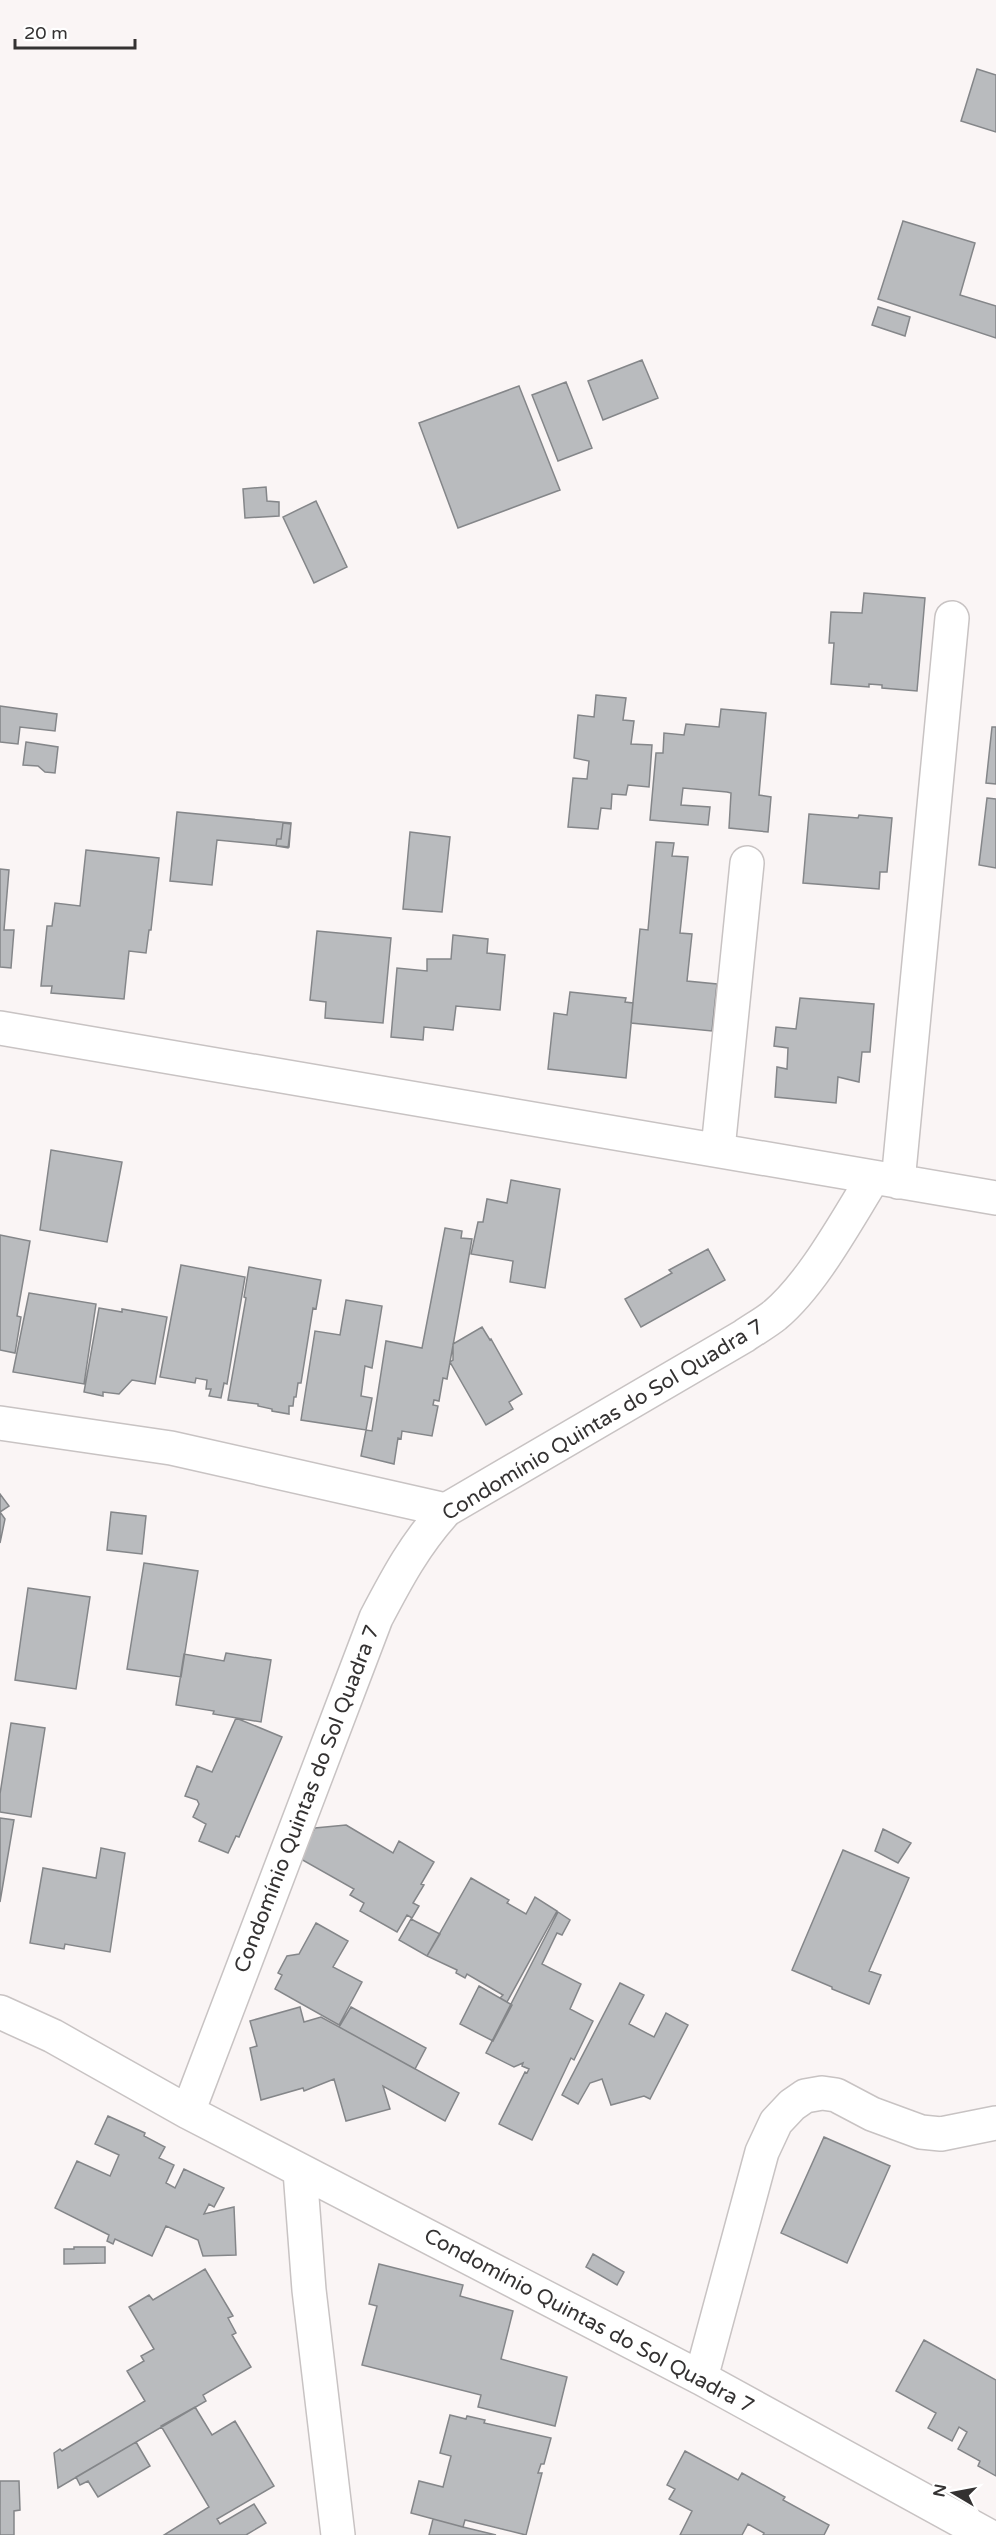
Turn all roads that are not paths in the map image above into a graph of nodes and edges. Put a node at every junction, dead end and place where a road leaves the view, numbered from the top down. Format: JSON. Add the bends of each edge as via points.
{"nodes":[{"id":1,"x":952,"y":618,"type":"dead end"},
{"id":2,"x":747,"y":863,"type":"dead end"},
{"id":3,"x":0,"y":1028,"type":"edge"},
{"id":4,"x":718,"y":1149,"type":"junction"},
{"id":5,"x":885,"y":1180,"type":"junction"},
{"id":6,"x":996,"y":1198,"type":"edge"},
{"id":7,"x":0,"y":1424,"type":"edge"},
{"id":8,"x":446,"y":1510,"type":"junction"},
{"id":9,"x":0,"y":2012,"type":"edge"},
{"id":10,"x":188,"y":2112,"type":"junction"},
{"id":11,"x":996,"y":2123,"type":"edge"},
{"id":12,"x":300,"y":2170,"type":"junction"},
{"id":13,"x":701,"y":2378,"type":"junction"},
{"id":14,"x":338,"y":2535,"type":"edge"},
{"id":15,"x":987,"y":2535,"type":"edge"}],
"edges":[{"from":1,"to":5,"type":"street"},
{"from":2,"to":4,"type":"street"},
{"from":3,"to":4,"type":"street"},
{"from":4,"to":5,"type":"street"},
{"from":5,"to":6,"type":"street"},
{"from":5,"to":8,"type":"street","name":"Condomínio Quintas do Sol Quadra 7","via":[[776,1314]]},
{"from":7,"to":8,"type":"street","via":[[171,1448]]},
{"from":8,"to":10,"type":"street","name":"Condomínio Quintas do Sol Quadra 7","via":[[411,1553],[376,1618]]},
{"from":9,"to":10,"type":"street","name":"Condomínio Quintas do Sol Quadra 7","via":[[53,2036]]},
{"from":10,"to":12,"type":"street","name":"Condomínio Quintas do Sol Quadra 7"},
{"from":11,"to":13,"type":"street","via":[[941,2134],[902,2127],[836,2095],[805,2096],[792,2105],[776,2122],[762,2152]]},
{"from":12,"to":13,"type":"street","name":"Condomínio Quintas do Sol Quadra 7"},
{"from":12,"to":14,"type":"street","via":[[311,2313]]},
{"from":13,"to":15,"type":"street","name":"Condomínio Quintas do Sol Quadra 7"}]}
